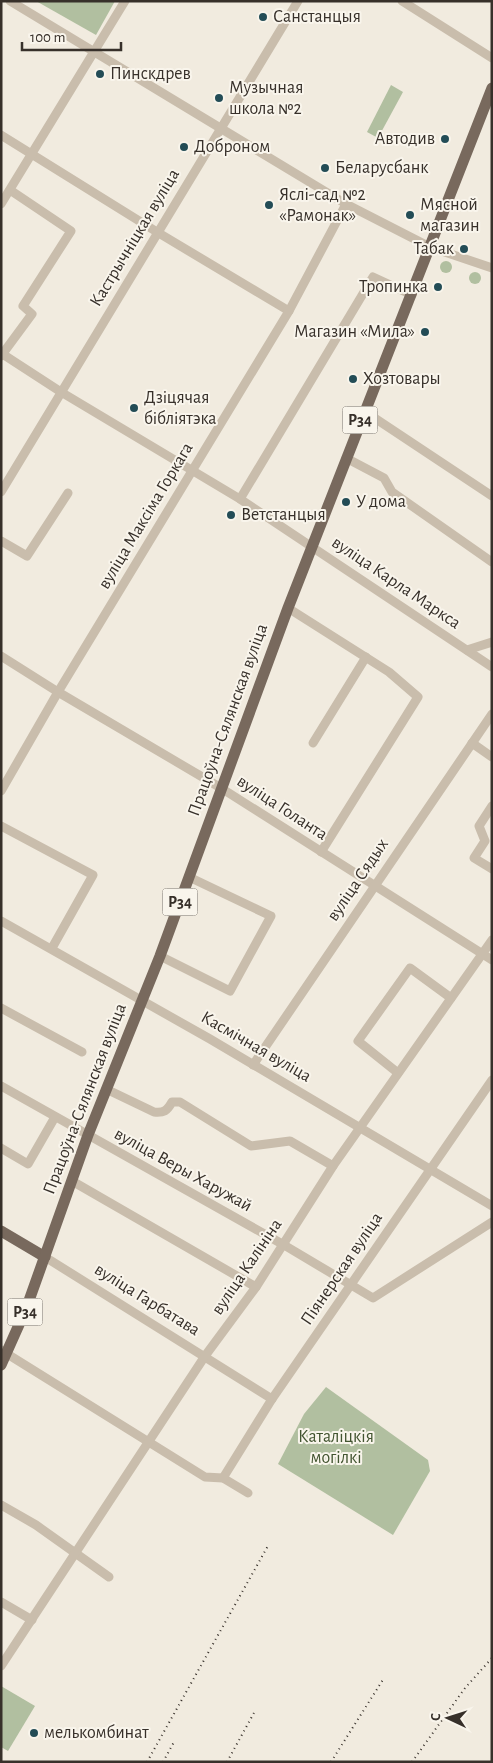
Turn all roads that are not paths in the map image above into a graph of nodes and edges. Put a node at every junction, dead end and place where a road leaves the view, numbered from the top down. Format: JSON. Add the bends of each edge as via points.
{"nodes":[{"id":1,"x":10,"y":1,"type":"edge"},
{"id":2,"x":124,"y":1,"type":"edge"},
{"id":3,"x":298,"y":1,"type":"edge"},
{"id":4,"x":402,"y":1,"type":"edge"},
{"id":5,"x":92,"y":53,"type":"junction"},
{"id":6,"x":492,"y":58,"type":"edge"},
{"id":7,"x":492,"y":88,"type":"edge"},
{"id":8,"x":220,"y":128,"type":"junction"},
{"id":9,"x":1,"y":135,"type":"edge"},
{"id":10,"x":31,"y":154,"type":"junction"},
{"id":11,"x":10,"y":190,"type":"junction"},
{"id":12,"x":1,"y":204,"type":"edge"},
{"id":13,"x":346,"y":204,"type":"junction"},
{"id":14,"x":157,"y":232,"type":"junction"},
{"id":15,"x":430,"y":248,"type":"junction"},
{"id":16,"x":492,"y":268,"type":"edge"},
{"id":17,"x":412,"y":295,"type":"junction"},
{"id":18,"x":289,"y":311,"type":"junction"},
{"id":19,"x":2,"y":355,"type":"edge"},
{"id":20,"x":61,"y":392,"type":"junction"},
{"id":21,"x":364,"y":411,"type":"junction"},
{"id":22,"x":346,"y":458,"type":"junction"},
{"id":23,"x":193,"y":471,"type":"junction"},
{"id":24,"x":1,"y":492,"type":"edge"},
{"id":25,"x":68,"y":493,"type":"dead end"},
{"id":26,"x":492,"y":496,"type":"edge"},
{"id":27,"x":240,"y":499,"type":"junction"},
{"id":28,"x":1,"y":541,"type":"edge"},
{"id":29,"x":313,"y":546,"type":"junction"},
{"id":30,"x":492,"y":562,"type":"edge"},
{"id":31,"x":288,"y":608,"type":"junction"},
{"id":32,"x":492,"y":642,"type":"edge"},
{"id":33,"x":467,"y":650,"type":"junction"},
{"id":34,"x":1,"y":656,"type":"edge"},
{"id":35,"x":366,"y":657,"type":"junction"},
{"id":36,"x":492,"y":667,"type":"edge"},
{"id":37,"x":58,"y":692,"type":"junction"},
{"id":38,"x":492,"y":714,"type":"edge"},
{"id":39,"x":313,"y":743,"type":"dead end"},
{"id":40,"x":472,"y":743,"type":"junction"},
{"id":41,"x":492,"y":757,"type":"edge"},
{"id":42,"x":221,"y":788,"type":"junction"},
{"id":43,"x":1,"y":792,"type":"edge"},
{"id":44,"x":492,"y":806,"type":"edge"},
{"id":45,"x":1,"y":826,"type":"edge"},
{"id":46,"x":321,"y":852,"type":"junction"},
{"id":47,"x":492,"y":869,"type":"edge"},
{"id":48,"x":189,"y":877,"type":"junction"},
{"id":49,"x":374,"y":886,"type":"junction"},
{"id":50,"x":1,"y":921,"type":"edge"},
{"id":51,"x":492,"y":940,"type":"edge"},
{"id":52,"x":52,"y":948,"type":"junction"},
{"id":53,"x":483,"y":954,"type":"junction"},
{"id":54,"x":160,"y":956,"type":"junction"},
{"id":55,"x":492,"y":960,"type":"edge"},
{"id":56,"x":451,"y":998,"type":"junction"},
{"id":57,"x":142,"y":1001,"type":"junction"},
{"id":58,"x":1,"y":1008,"type":"edge"},
{"id":59,"x":82,"y":1052,"type":"dead end"},
{"id":60,"x":253,"y":1064,"type":"junction"},
{"id":61,"x":398,"y":1073,"type":"junction"},
{"id":62,"x":492,"y":1080,"type":"edge"},
{"id":63,"x":1,"y":1086,"type":"edge"},
{"id":64,"x":106,"y":1089,"type":"junction"},
{"id":65,"x":55,"y":1117,"type":"junction"},
{"id":66,"x":361,"y":1128,"type":"junction"},
{"id":67,"x":88,"y":1136,"type":"junction"},
{"id":68,"x":1,"y":1148,"type":"edge"},
{"id":69,"x":333,"y":1166,"type":"junction"},
{"id":70,"x":430,"y":1168,"type":"junction"},
{"id":71,"x":72,"y":1181,"type":"junction"},
{"id":72,"x":492,"y":1206,"type":"edge"},
{"id":73,"x":492,"y":1222,"type":"edge"},
{"id":74,"x":1,"y":1231,"type":"edge"},
{"id":75,"x":284,"y":1244,"type":"junction"},
{"id":76,"x":45,"y":1257,"type":"junction"},
{"id":77,"x":351,"y":1284,"type":"junction"},
{"id":78,"x":256,"y":1287,"type":"junction"},
{"id":79,"x":5,"y":1352,"type":"edge"},
{"id":80,"x":205,"y":1356,"type":"junction"},
{"id":81,"x":1,"y":1365,"type":"edge"},
{"id":82,"x":272,"y":1399,"type":"junction"},
{"id":83,"x":148,"y":1442,"type":"junction"},
{"id":84,"x":222,"y":1478,"type":"junction"},
{"id":85,"x":248,"y":1493,"type":"dead end"},
{"id":86,"x":1,"y":1505,"type":"edge"},
{"id":87,"x":74,"y":1553,"type":"junction"},
{"id":88,"x":109,"y":1577,"type":"dead end"},
{"id":89,"x":1,"y":1602,"type":"edge"},
{"id":90,"x":32,"y":1620,"type":"junction"},
{"id":91,"x":1,"y":1666,"type":"edge"}],
"edges":[{"from":1,"to":5,"type":"street"},
{"from":2,"to":5,"type":"street"},
{"from":3,"to":8,"type":"street","name":"Кастрычніцкая вуліца"},
{"from":4,"to":6,"type":"street"},
{"from":5,"to":8,"type":"street"},
{"from":5,"to":10,"type":"street"},
{"from":7,"to":15,"type":"main road","name":"Працоўна-Сялянская вуліца","number":"Р34"},
{"from":8,"to":13,"type":"street"},
{"from":8,"to":14,"type":"street","name":"Кастрычніцкая вуліца"},
{"from":9,"to":10,"type":"street"},
{"from":10,"to":11,"type":"street"},
{"from":10,"to":14,"type":"street"},
{"from":11,"to":12,"type":"street"},
{"from":11,"to":19,"type":"street","via":[[71,231],[23,306],[32,314]]},
{"from":13,"to":15,"type":"street"},
{"from":13,"to":18,"type":"street","name":"вуліца Максіма Горкага"},
{"from":14,"to":18,"type":"street"},
{"from":14,"to":20,"type":"street","name":"Кастрычніцкая вуліца"},
{"from":15,"to":16,"type":"street"},
{"from":15,"to":17,"type":"main road","name":"Працоўна-Сялянская вуліца","number":"Р34"},
{"from":17,"to":21,"type":"main road","name":"Працоўна-Сялянская вуліца","number":"Р34"},
{"from":17,"to":27,"type":"street","via":[[373,276]]},
{"from":18,"to":23,"type":"street","name":"вуліца Максіма Горкага"},
{"from":19,"to":20,"type":"street","name":"вуліца Карла Маркса"},
{"from":20,"to":23,"type":"street","name":"вуліца Карла Маркса"},
{"from":20,"to":24,"type":"street","name":"Кастрычніцкая вуліца"},
{"from":21,"to":22,"type":"main road","name":"Працоўна-Сялянская вуліца","number":"Р34"},
{"from":21,"to":26,"type":"street"},
{"from":22,"to":29,"type":"main road","name":"Працоўна-Сялянская вуліца","number":"Р34"},
{"from":22,"to":30,"type":"street","via":[[384,478],[392,492]]},
{"from":23,"to":27,"type":"street","name":"вуліца Карла Маркса"},
{"from":23,"to":37,"type":"street","name":"вуліца Максіма Горкага"},
{"from":25,"to":28,"type":"street","via":[[24,560]]},
{"from":27,"to":29,"type":"street","name":"вуліца Карла Маркса"},
{"from":29,"to":31,"type":"main road","name":"Працоўна-Сялянская вуліца","number":"Р34"},
{"from":29,"to":33,"type":"street","name":"вуліца Карла Маркса"},
{"from":31,"to":35,"type":"street"},
{"from":31,"to":42,"type":"main road","name":"Працоўна-Сялянская вуліца","number":"Р34"},
{"from":32,"to":33,"type":"street"},
{"from":33,"to":36,"type":"street","name":"вуліца Карла Маркса"},
{"from":34,"to":37,"type":"street","name":"вуліца Голанта"},
{"from":35,"to":39,"type":"street"},
{"from":35,"to":46,"type":"street","via":[[418,697]]},
{"from":37,"to":42,"type":"street","name":"вуліца Голанта"},
{"from":37,"to":43,"type":"street","name":"вуліца Максіма Горкага"},
{"from":38,"to":40,"type":"street","name":"вуліца Сядых"},
{"from":40,"to":41,"type":"street"},
{"from":40,"to":49,"type":"street","name":"вуліца Сядых"},
{"from":42,"to":46,"type":"street","name":"вуліца Голанта"},
{"from":42,"to":48,"type":"main road","name":"Працоўна-Сялянская вуліца","number":"Р34"},
{"from":44,"to":47,"type":"street","via":[[479,826],[484,841],[474,858]]},
{"from":45,"to":52,"type":"street","via":[[92,875]]},
{"from":46,"to":49,"type":"street","name":"вуліца Голанта"},
{"from":48,"to":54,"type":"main road","name":"Працоўна-Сялянская вуліца","number":"Р34"},
{"from":48,"to":54,"type":"street","via":[[271,916],[230,991]]},
{"from":49,"to":53,"type":"street","name":"вуліца Голанта"},
{"from":49,"to":60,"type":"street","name":"вуліца Сядых"},
{"from":50,"to":52,"type":"street","name":"Касмічная вуліца"},
{"from":51,"to":53,"type":"street","name":"вуліца Калініна"},
{"from":52,"to":57,"type":"street","name":"Касмічная вуліца"},
{"from":53,"to":55,"type":"street","name":"вуліца Голанта"},
{"from":53,"to":56,"type":"street","name":"вуліца Калініна"},
{"from":54,"to":57,"type":"main road","name":"Працоўна-Сялянская вуліца","number":"Р34"},
{"from":56,"to":61,"type":"street","name":"вуліца Калініна"},
{"from":56,"to":61,"type":"street","via":[[410,968],[392,992],[358,1041]]},
{"from":57,"to":60,"type":"street","name":"Касмічная вуліца"},
{"from":57,"to":64,"type":"main road","name":"Працоўна-Сялянская вуліца","number":"Р34"},
{"from":58,"to":59,"type":"street"},
{"from":60,"to":66,"type":"street","name":"Касмічная вуліца"},
{"from":61,"to":66,"type":"street","name":"вуліца Калініна"},
{"from":62,"to":70,"type":"street","name":"Піянерская вуліца"},
{"from":63,"to":65,"type":"street","name":"вуліца Веры Харужай"},
{"from":64,"to":67,"type":"main road","name":"Працоўна-Сялянская вуліца","number":"Р34"},
{"from":64,"to":69,"type":"street","via":[[154,1112],[162,1113],[172,1102],[180,1102],[251,1146],[290,1141]]},
{"from":65,"to":67,"type":"street","name":"вуліца Веры Харужай"},
{"from":65,"to":68,"type":"street","via":[[28,1164]]},
{"from":66,"to":69,"type":"street","name":"вуліца Калініна"},
{"from":66,"to":70,"type":"street","name":"Касмічная вуліца"},
{"from":67,"to":71,"type":"main road","name":"Працоўна-Сялянская вуліца","number":"Р34"},
{"from":67,"to":75,"type":"street","name":"вуліца Веры Харужай"},
{"from":69,"to":75,"type":"street","name":"вуліца Калініна"},
{"from":70,"to":72,"type":"street","name":"Касмічная вуліца"},
{"from":70,"to":77,"type":"street","name":"Піянерская вуліца"},
{"from":71,"to":76,"type":"main road","name":"Працоўна-Сялянская вуліца","number":"Р34"},
{"from":71,"to":78,"type":"street"},
{"from":73,"to":77,"type":"street","name":"вуліца Веры Харужай","via":[[373,1298]]},
{"from":74,"to":76,"type":"main road","name":"вуліца Гарбатава"},
{"from":75,"to":77,"type":"street","name":"вуліца Веры Харужай"},
{"from":75,"to":78,"type":"street","name":"вуліца Калініна"},
{"from":76,"to":79,"type":"main road","name":"Працоўна-Сялянская вуліца","number":"Р34"},
{"from":76,"to":80,"type":"street","name":"вуліца Гарбатава"},
{"from":77,"to":82,"type":"street","name":"Піянерская вуліца"},
{"from":78,"to":80,"type":"street","name":"вуліца Калініна"},
{"from":79,"to":81,"type":"main road","name":"Працоўна-Сялянская вуліца","number":"Р34"},
{"from":79,"to":83,"type":"street"},
{"from":80,"to":82,"type":"street","name":"вуліца Гарбатава"},
{"from":80,"to":83,"type":"street","name":"вуліца Калініна"},
{"from":82,"to":84,"type":"street","name":"Піянерская вуліца"},
{"from":83,"to":84,"type":"street","via":[[205,1477]]},
{"from":83,"to":87,"type":"street","name":"вуліца Калініна"},
{"from":84,"to":85,"type":"street"},
{"from":86,"to":87,"type":"street","via":[[36,1525]]},
{"from":87,"to":88,"type":"street"},
{"from":87,"to":90,"type":"street","name":"вуліца Калініна"},
{"from":89,"to":90,"type":"street"},
{"from":90,"to":91,"type":"street","name":"вуліца Калініна"}]}
